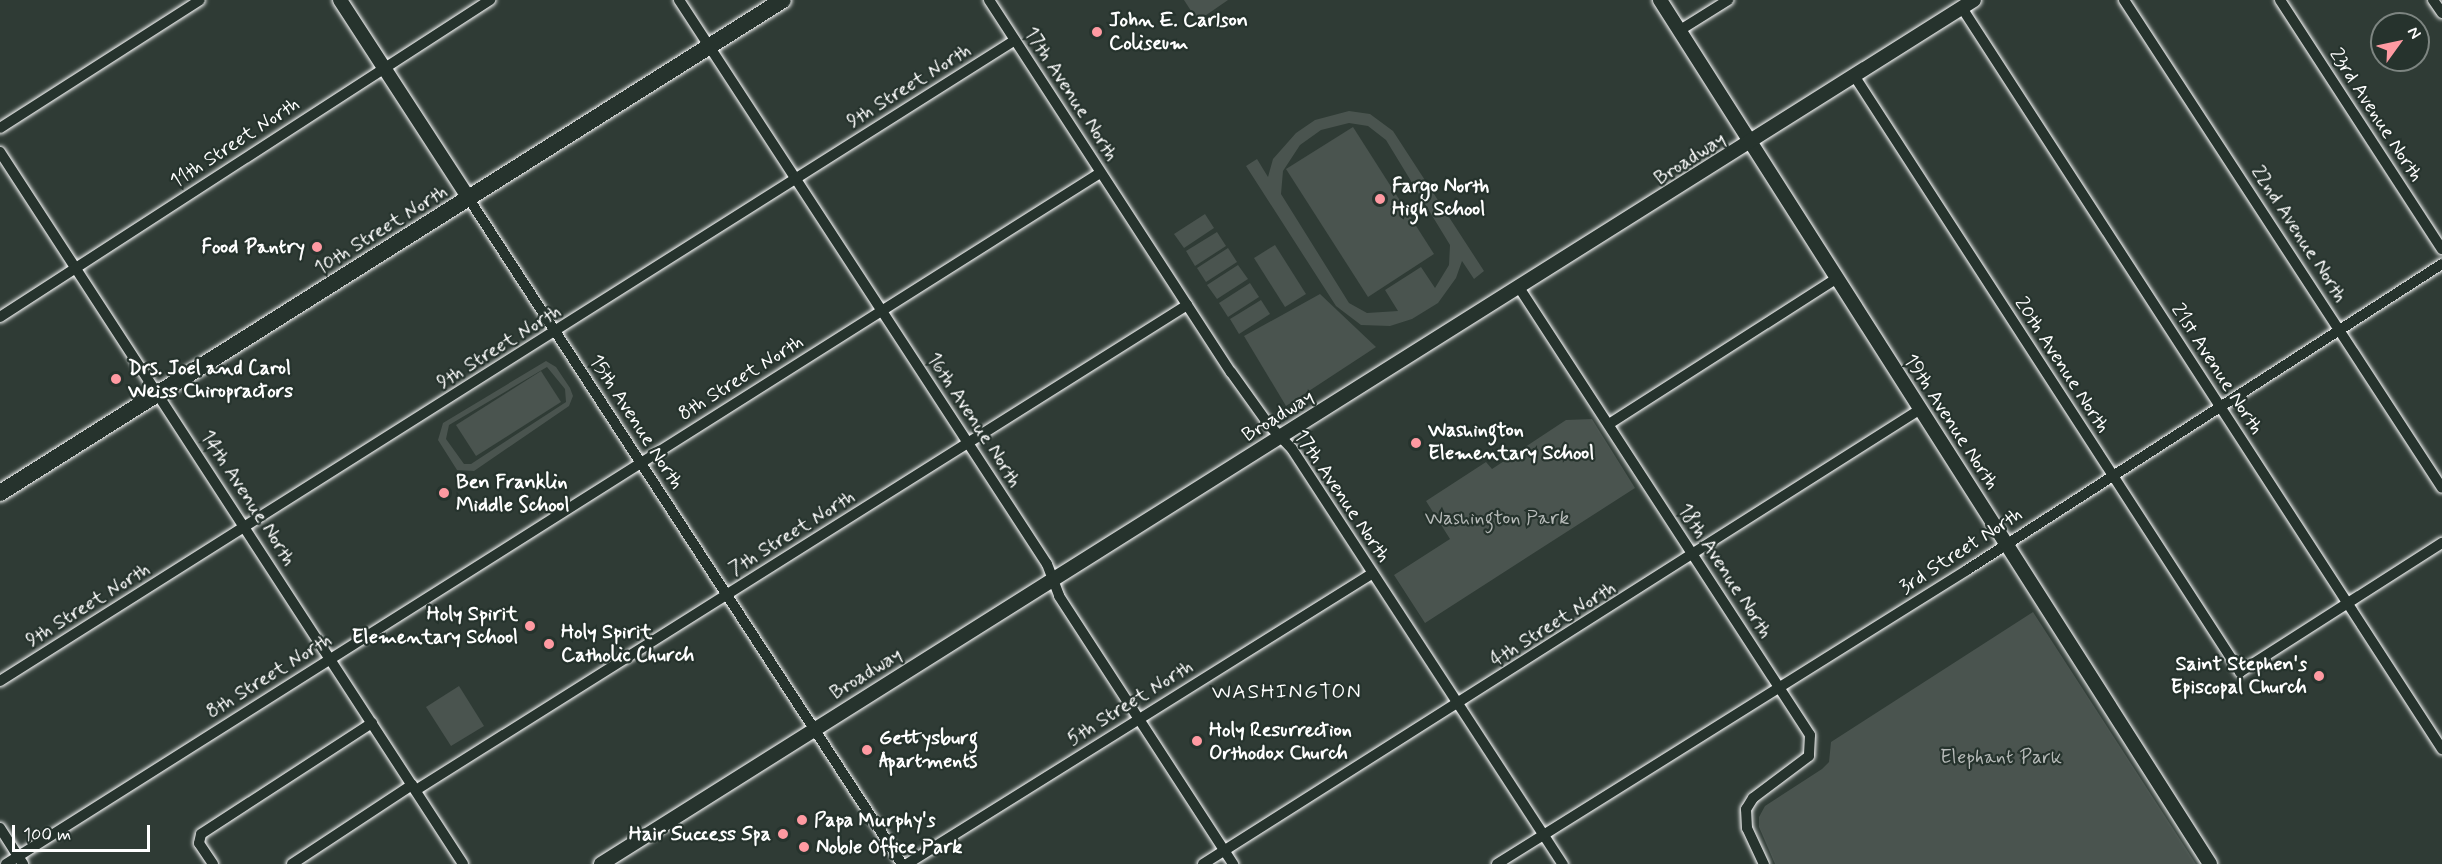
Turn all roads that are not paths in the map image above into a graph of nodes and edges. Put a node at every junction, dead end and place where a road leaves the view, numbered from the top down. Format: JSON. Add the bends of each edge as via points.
{"nodes":[{"id":1,"x":200,"y":0,"type":"edge"},
{"id":2,"x":340,"y":0,"type":"edge"},
{"id":3,"x":490,"y":0,"type":"edge"},
{"id":4,"x":679,"y":0,"type":"edge"},
{"id":5,"x":783,"y":0,"type":"edge"},
{"id":6,"x":990,"y":0,"type":"edge"},
{"id":7,"x":1660,"y":0,"type":"edge"},
{"id":8,"x":1728,"y":0,"type":"edge"},
{"id":9,"x":2124,"y":0,"type":"edge"},
{"id":10,"x":2280,"y":0,"type":"edge"},
{"id":11,"x":2433,"y":0,"type":"edge"},
{"id":12,"x":1968,"y":4,"type":"edge"},
{"id":13,"x":2442,"y":13,"type":"edge"},
{"id":14,"x":1680,"y":30,"type":"junction"},
{"id":15,"x":1015,"y":40,"type":"junction"},
{"id":16,"x":710,"y":47,"type":"junction"},
{"id":17,"x":384,"y":67,"type":"junction"},
{"id":18,"x":1855,"y":77,"type":"junction"},
{"id":19,"x":0,"y":128,"type":"edge"},
{"id":20,"x":1752,"y":142,"type":"junction"},
{"id":21,"x":0,"y":152,"type":"edge"},
{"id":22,"x":1100,"y":172,"type":"junction"},
{"id":23,"x":796,"y":179,"type":"junction"},
{"id":24,"x":469,"y":200,"type":"junction"},
{"id":25,"x":2442,"y":249,"type":"edge"},
{"id":26,"x":2442,"y":264,"type":"edge"},
{"id":27,"x":75,"y":269,"type":"junction"},
{"id":28,"x":1836,"y":279,"type":"junction"},
{"id":29,"x":1520,"y":289,"type":"junction"},
{"id":30,"x":1187,"y":305,"type":"junction"},
{"id":31,"x":882,"y":311,"type":"junction"},
{"id":32,"x":0,"y":317,"type":"edge"},
{"id":33,"x":2339,"y":329,"type":"junction"},
{"id":34,"x":555,"y":333,"type":"junction"},
{"id":35,"x":160,"y":394,"type":"junction"},
{"id":36,"x":2218,"y":405,"type":"junction"},
{"id":37,"x":1919,"y":410,"type":"junction"},
{"id":38,"x":1609,"y":424,"type":"junction"},
{"id":39,"x":1281,"y":437,"type":"junction"},
{"id":40,"x":968,"y":444,"type":"junction"},
{"id":41,"x":640,"y":462,"type":"junction"},
{"id":42,"x":2112,"y":474,"type":"junction"},
{"id":43,"x":2442,"y":488,"type":"edge"},
{"id":44,"x":0,"y":493,"type":"edge"},
{"id":45,"x":246,"y":528,"type":"junction"},
{"id":46,"x":2442,"y":543,"type":"edge"},
{"id":47,"x":2005,"y":544,"type":"junction"},
{"id":48,"x":1694,"y":555,"type":"junction"},
{"id":49,"x":1373,"y":573,"type":"junction"},
{"id":50,"x":1053,"y":582,"type":"junction"},
{"id":51,"x":728,"y":594,"type":"junction"},
{"id":52,"x":2347,"y":603,"type":"junction"},
{"id":53,"x":331,"y":659,"type":"junction"},
{"id":54,"x":0,"y":681,"type":"edge"},
{"id":55,"x":1779,"y":687,"type":"junction"},
{"id":56,"x":1459,"y":704,"type":"junction"},
{"id":57,"x":1139,"y":718,"type":"junction"},
{"id":58,"x":372,"y":723,"type":"junction"},
{"id":59,"x":814,"y":729,"type":"junction"},
{"id":60,"x":2442,"y":749,"type":"edge"},
{"id":61,"x":414,"y":788,"type":"junction"},
{"id":62,"x":0,"y":828,"type":"edge"},
{"id":63,"x":1544,"y":834,"type":"junction"},
{"id":64,"x":1224,"y":851,"type":"junction"},
{"id":65,"x":21,"y":860,"type":"edge"},
{"id":66,"x":6,"y":864,"type":"edge"},
{"id":67,"x":213,"y":864,"type":"edge"},
{"id":68,"x":292,"y":864,"type":"edge"},
{"id":69,"x":463,"y":864,"type":"edge"},
{"id":70,"x":601,"y":864,"type":"edge"},
{"id":71,"x":902,"y":864,"type":"edge"},
{"id":72,"x":907,"y":864,"type":"edge"},
{"id":73,"x":1203,"y":864,"type":"edge"},
{"id":74,"x":1233,"y":864,"type":"edge"},
{"id":75,"x":1497,"y":864,"type":"edge"},
{"id":76,"x":1563,"y":864,"type":"edge"},
{"id":77,"x":1764,"y":864,"type":"edge"},
{"id":78,"x":2210,"y":864,"type":"edge"}],
"edges":[{"from":1,"to":19,"type":"street"},
{"from":2,"to":17,"type":"street","name":"15th Avenue North"},
{"from":3,"to":17,"type":"street","name":"11th Street North"},
{"from":4,"to":16,"type":"street","name":"16th Avenue North"},
{"from":5,"to":16,"type":"main road","name":"10th Street North"},
{"from":6,"to":15,"type":"street","name":"17th Avenue North"},
{"from":7,"to":14,"type":"street","name":"19th Avenue North"},
{"from":8,"to":14,"type":"street"},
{"from":9,"to":33,"type":"street","name":"22nd Avenue North"},
{"from":10,"to":25,"type":"street","name":"23rd Avenue North"},
{"from":11,"to":13,"type":"street"},
{"from":12,"to":18,"type":"street","name":"Broadway"},
{"from":12,"to":36,"type":"street","name":"21st Avenue North"},
{"from":14,"to":20,"type":"street","name":"19th Avenue North"},
{"from":15,"to":22,"type":"street","name":"17th Avenue North"},
{"from":15,"to":23,"type":"street","name":"9th Street North"},
{"from":16,"to":23,"type":"street","name":"16th Avenue North"},
{"from":16,"to":24,"type":"main road","name":"10th Street North"},
{"from":17,"to":24,"type":"street","name":"15th Avenue North"},
{"from":17,"to":27,"type":"street","name":"11th Street North"},
{"from":18,"to":20,"type":"street","name":"Broadway"},
{"from":18,"to":42,"type":"street","name":"20th Avenue North"},
{"from":20,"to":28,"type":"street","name":"19th Avenue North"},
{"from":20,"to":29,"type":"street","name":"Broadway"},
{"from":21,"to":27,"type":"street","name":"14th Avenue North"},
{"from":22,"to":30,"type":"street","name":"17th Avenue North"},
{"from":22,"to":31,"type":"street","name":"8th Street North"},
{"from":23,"to":31,"type":"street","name":"16th Avenue North"},
{"from":23,"to":34,"type":"street","name":"9th Street North"},
{"from":24,"to":34,"type":"street","name":"15th Avenue North"},
{"from":24,"to":35,"type":"main road","name":"10th Street North"},
{"from":26,"to":33,"type":"street","name":"3rd Street North"},
{"from":27,"to":32,"type":"street","name":"11th Street North"},
{"from":27,"to":35,"type":"street","name":"14th Avenue North"},
{"from":28,"to":37,"type":"street","name":"19th Avenue North"},
{"from":28,"to":38,"type":"street"},
{"from":29,"to":38,"type":"street","name":"18th Avenue North"},
{"from":29,"to":39,"type":"street","name":"Broadway"},
{"from":30,"to":39,"type":"street","name":"17th Avenue North","via":[[1231,372]]},
{"from":30,"to":40,"type":"street","name":"7th Street North"},
{"from":31,"to":40,"type":"street","name":"16th Avenue North"},
{"from":31,"to":41,"type":"street","name":"8th Street North"},
{"from":33,"to":36,"type":"street","name":"3rd Street North"},
{"from":33,"to":43,"type":"street","name":"22nd Avenue North"},
{"from":34,"to":41,"type":"street","name":"15th Avenue North"},
{"from":34,"to":45,"type":"street","name":"9th Street North"},
{"from":35,"to":44,"type":"main road","name":"10th Street North"},
{"from":35,"to":45,"type":"street","name":"14th Avenue North"},
{"from":36,"to":42,"type":"street","name":"3rd Street North"},
{"from":36,"to":52,"type":"street","name":"21st Avenue North"},
{"from":37,"to":47,"type":"street","name":"19th Avenue North"},
{"from":37,"to":48,"type":"street","name":"4th Street North"},
{"from":38,"to":48,"type":"street","name":"18th Avenue North"},
{"from":39,"to":49,"type":"street","name":"17th Avenue North"},
{"from":39,"to":50,"type":"street","name":"Broadway"},
{"from":40,"to":50,"type":"street","name":"16th Avenue North","via":[[1047,564]]},
{"from":40,"to":51,"type":"street","name":"7th Street North"},
{"from":41,"to":51,"type":"street","name":"15th Avenue North"},
{"from":41,"to":53,"type":"street","name":"8th Street North"},
{"from":42,"to":47,"type":"street","name":"3rd Street North"},
{"from":42,"to":52,"type":"street","name":"20th Avenue North","via":[[2240,672]]},
{"from":45,"to":53,"type":"street","name":"14th Avenue North"},
{"from":45,"to":54,"type":"street","name":"9th Street North"},
{"from":46,"to":52,"type":"street"},
{"from":47,"to":55,"type":"street","name":"3rd Street North"},
{"from":47,"to":78,"type":"street","name":"19th Avenue North"},
{"from":48,"to":55,"type":"street","name":"18th Avenue North"},
{"from":48,"to":56,"type":"street","name":"4th Street North"},
{"from":49,"to":56,"type":"street","name":"17th Avenue North"},
{"from":49,"to":57,"type":"street","name":"5th Street North"},
{"from":50,"to":57,"type":"street","name":"16th Avenue North"},
{"from":50,"to":59,"type":"street","name":"Broadway"},
{"from":51,"to":59,"type":"street","name":"15th Avenue North"},
{"from":51,"to":61,"type":"street","name":"7th Street North"},
{"from":52,"to":60,"type":"street","name":"21st Avenue North"},
{"from":53,"to":58,"type":"street","name":"14th Avenue North"},
{"from":53,"to":65,"type":"street","name":"8th Street North"},
{"from":55,"to":63,"type":"street","name":"3rd Street North"},
{"from":55,"to":77,"type":"street","name":"18th Avenue North","via":[[1810,735],[1812,747],[1809,756],[1754,798],[1746,809],[1747,828]]},
{"from":56,"to":63,"type":"street","name":"17th Avenue North"},
{"from":56,"to":64,"type":"street","name":"4th Street North"},
{"from":57,"to":64,"type":"street","name":"16th Avenue North"},
{"from":57,"to":72,"type":"street","name":"5th Street North"},
{"from":58,"to":61,"type":"street","name":"14th Avenue North"},
{"from":58,"to":67,"type":"street","via":[[201,834],[199,843]]},
{"from":59,"to":70,"type":"street","name":"Broadway"},
{"from":59,"to":71,"type":"street","name":"15th Avenue North"},
{"from":61,"to":68,"type":"street","name":"7th Street North"},
{"from":61,"to":69,"type":"street","name":"14th Avenue North"},
{"from":62,"to":65,"type":"street"},
{"from":63,"to":75,"type":"street","name":"3rd Street North"},
{"from":63,"to":76,"type":"street","name":"17th Avenue North"},
{"from":64,"to":73,"type":"street","name":"4th Street North"},
{"from":64,"to":74,"type":"street","name":"16th Avenue North"},
{"from":65,"to":66,"type":"street","name":"8th Street North"}]}
